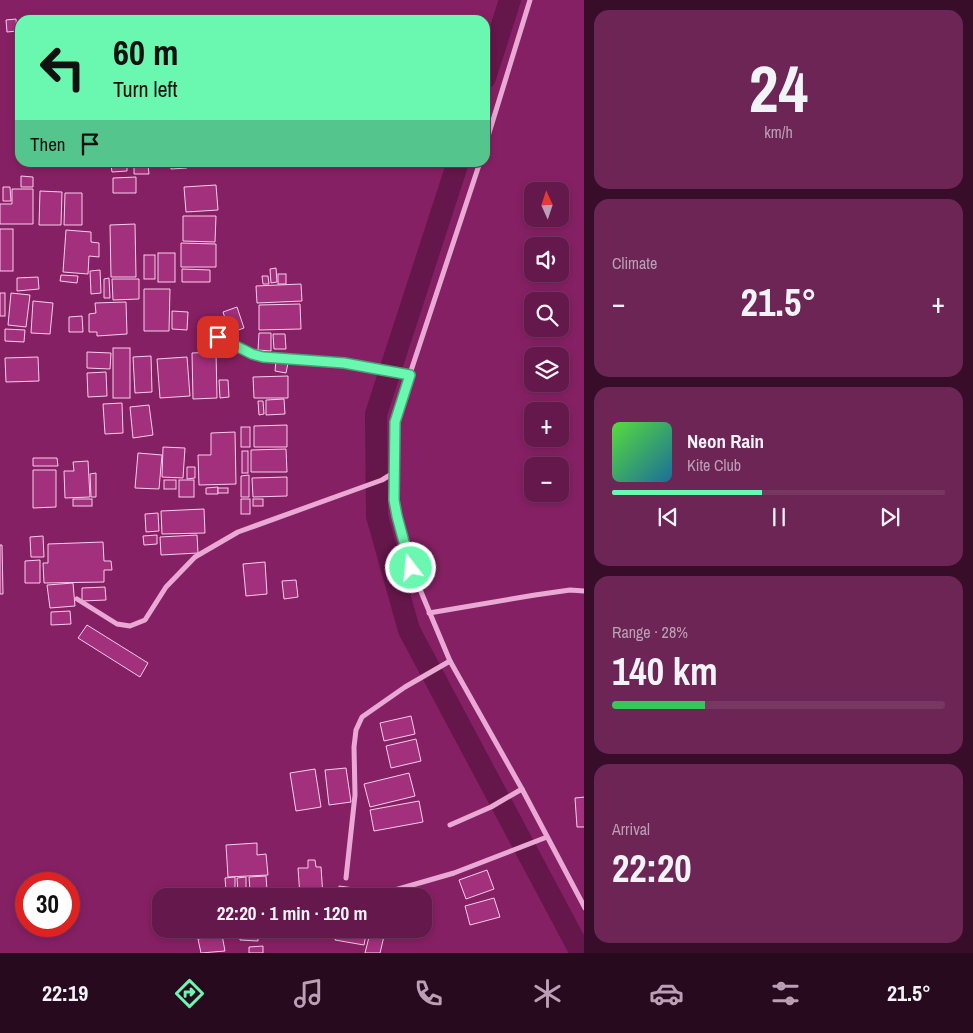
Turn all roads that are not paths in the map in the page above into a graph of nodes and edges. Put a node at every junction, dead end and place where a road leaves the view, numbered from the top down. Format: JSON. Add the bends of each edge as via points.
{"nodes":[{"id":1,"x":530,"y":0,"type":"edge"},
{"id":2,"x":490,"y":130,"type":"edge"},
{"id":3,"x":478,"y":167,"type":"edge"},
{"id":4,"x":218,"y":337,"type":"dead end"},
{"id":5,"x":410,"y":375,"type":"junction"},
{"id":6,"x":395,"y":472,"type":"junction"},
{"id":7,"x":584,"y":591,"type":"edge"},
{"id":8,"x":77,"y":598,"type":"dead end"},
{"id":9,"x":429,"y":613,"type":"junction"},
{"id":10,"x":447,"y":662,"type":"junction"},
{"id":11,"x":522,"y":789,"type":"junction"},
{"id":12,"x":450,"y":825,"type":"dead end"},
{"id":13,"x":547,"y":837,"type":"junction"},
{"id":14,"x":346,"y":878,"type":"dead end"},
{"id":15,"x":401,"y":888,"type":"edge"},
{"id":16,"x":584,"y":908,"type":"edge"}],
"edges":[{"from":1,"to":2,"type":"street"},
{"from":3,"to":5,"type":"street"},
{"from":4,"to":5,"type":"street","via":[[263,357],[344,363]]},
{"from":5,"to":6,"type":"street","via":[[395,422]]},
{"from":6,"to":8,"type":"street","via":[[382,480],[238,532],[195,557],[166,587],[145,620],[130,626],[118,624]]},
{"from":6,"to":9,"type":"street","via":[[397,516],[411,568]]},
{"from":7,"to":9,"type":"street","via":[[570,590]]},
{"from":9,"to":10,"type":"street"},
{"from":10,"to":11,"type":"street"},
{"from":10,"to":14,"type":"street","via":[[362,717],[354,746],[355,794]]},
{"from":11,"to":12,"type":"street","via":[[492,807]]},
{"from":11,"to":13,"type":"street"},
{"from":13,"to":15,"type":"street"},
{"from":13,"to":16,"type":"street"}]}
